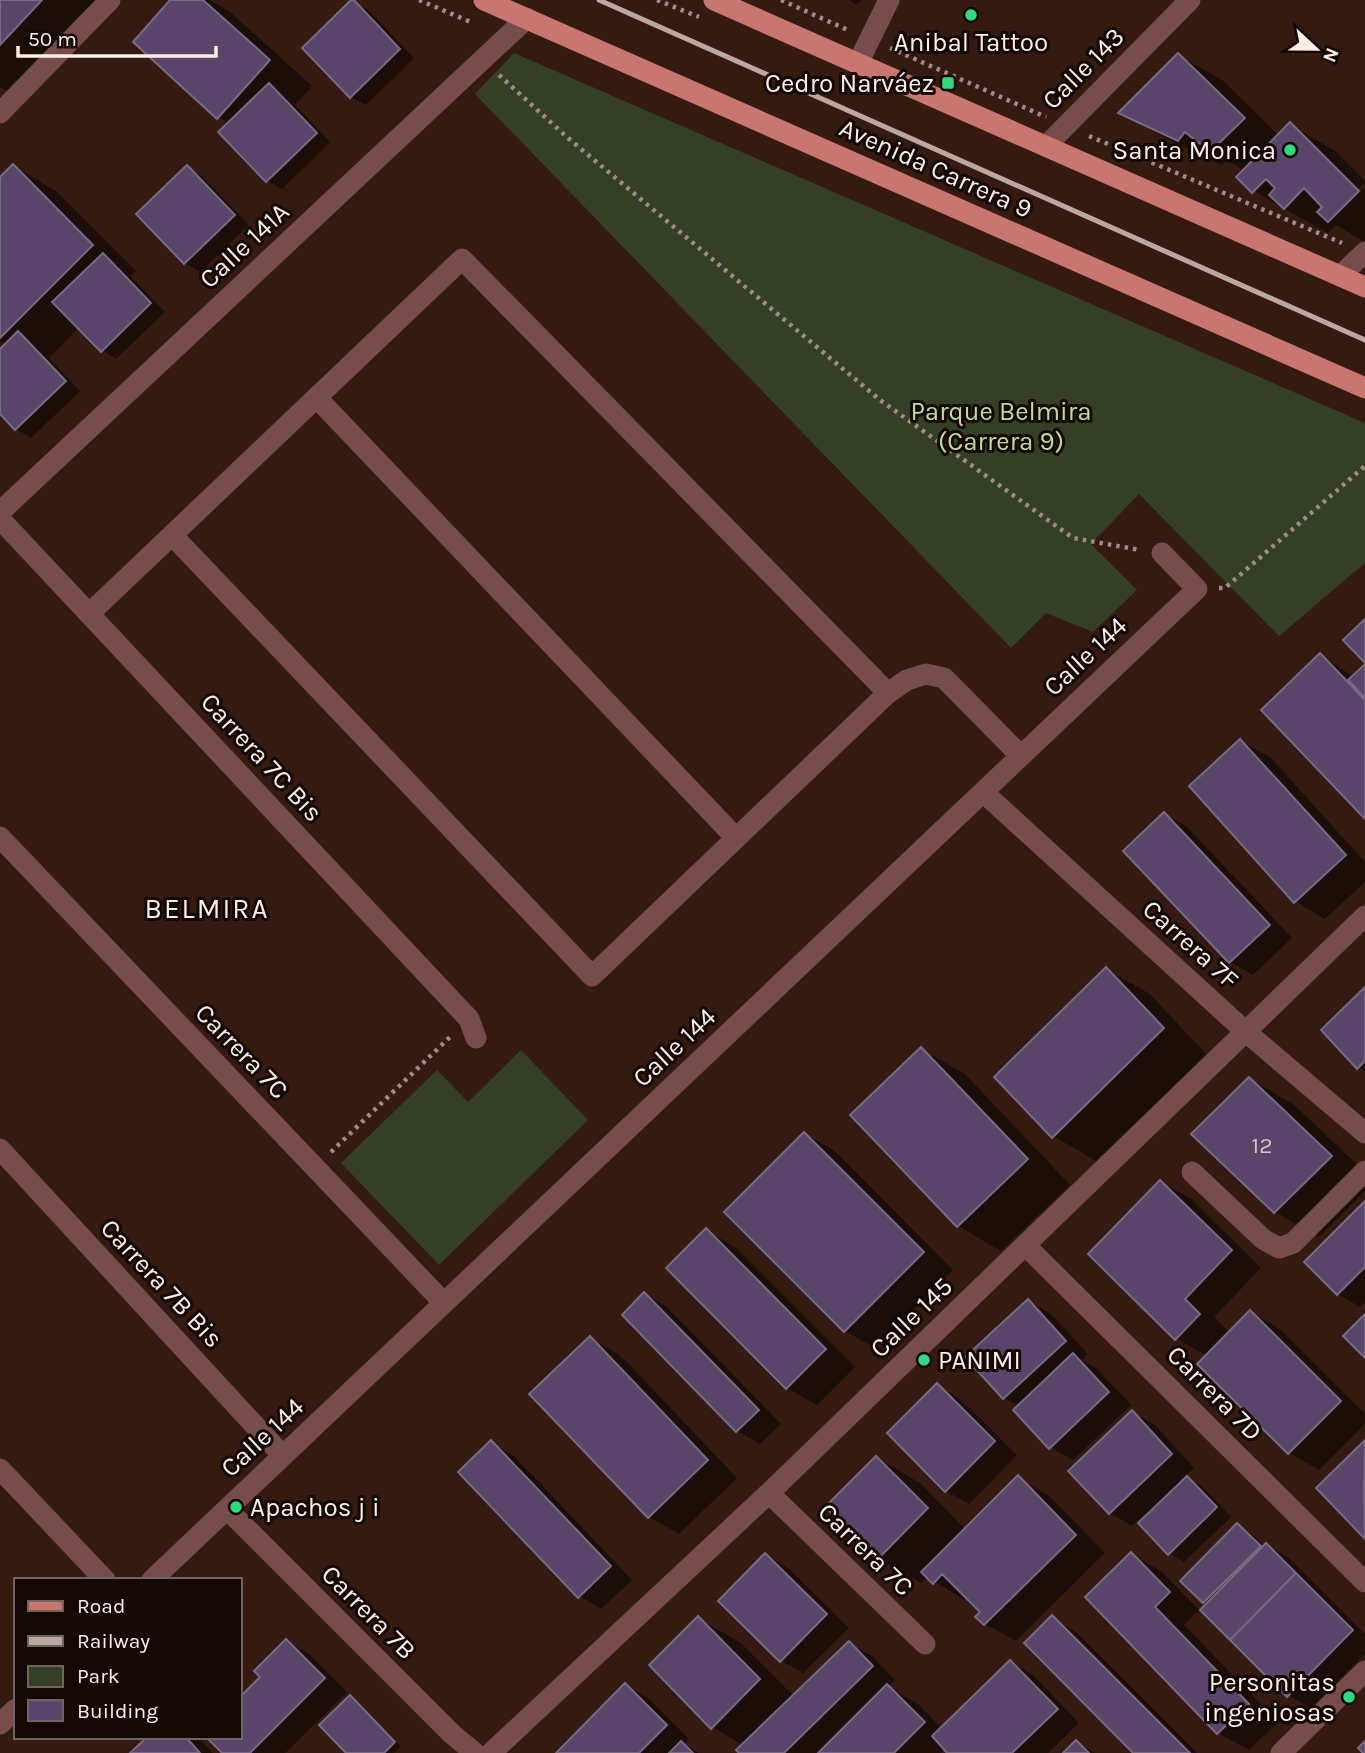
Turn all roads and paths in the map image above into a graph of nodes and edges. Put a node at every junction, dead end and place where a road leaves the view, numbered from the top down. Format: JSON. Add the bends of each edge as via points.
{"nodes":[{"id":1,"x":110,"y":0,"type":"edge"},
{"id":2,"x":484,"y":0,"type":"edge"},
{"id":3,"x":714,"y":0,"type":"edge"},
{"id":4,"x":889,"y":0,"type":"edge"},
{"id":5,"x":1190,"y":0,"type":"edge"},
{"id":6,"x":750,"y":6,"type":"edge"},
{"id":7,"x":527,"y":18,"type":"junction"},
{"id":8,"x":482,"y":60,"type":"junction"},
{"id":9,"x":858,"y":63,"type":"junction"},
{"id":10,"x":0,"y":113,"type":"edge"},
{"id":11,"x":1046,"y":146,"type":"junction"},
{"id":12,"x":1365,"y":252,"type":"edge"},
{"id":13,"x":1340,"y":276,"type":"junction"},
{"id":14,"x":1365,"y":287,"type":"edge"},
{"id":15,"x":1365,"y":388,"type":"edge"},
{"id":16,"x":317,"y":398,"type":"junction"},
{"id":17,"x":1365,"y":466,"type":"edge"},
{"id":18,"x":0,"y":513,"type":"edge"},
{"id":19,"x":0,"y":519,"type":"edge"},
{"id":20,"x":173,"y":535,"type":"junction"},
{"id":21,"x":1162,"y":554,"type":"joint"},
{"id":22,"x":1197,"y":589,"type":"junction"},
{"id":23,"x":89,"y":614,"type":"junction"},
{"id":24,"x":888,"y":693,"type":"junction"},
{"id":25,"x":1020,"y":755,"type":"junction"},
{"id":26,"x":983,"y":792,"type":"junction"},
{"id":27,"x":0,"y":837,"type":"edge"},
{"id":28,"x":736,"y":838,"type":"junction"},
{"id":29,"x":1365,"y":916,"type":"edge"},
{"id":30,"x":473,"y":1028,"type":"joint"},
{"id":31,"x":1246,"y":1031,"type":"junction"},
{"id":32,"x":1365,"y":1133,"type":"edge"},
{"id":33,"x":0,"y":1149,"type":"edge"},
{"id":34,"x":315,"y":1168,"type":"junction"},
{"id":35,"x":1365,"y":1171,"type":"edge"},
{"id":36,"x":1192,"y":1172,"type":"dead end"},
{"id":37,"x":1025,"y":1245,"type":"junction"},
{"id":38,"x":444,"y":1303,"type":"junction"},
{"id":39,"x":283,"y":1456,"type":"junction"},
{"id":40,"x":0,"y":1469,"type":"edge"},
{"id":41,"x":769,"y":1493,"type":"junction"},
{"id":42,"x":227,"y":1509,"type":"junction"},
{"id":43,"x":103,"y":1578,"type":"edge"},
{"id":44,"x":154,"y":1578,"type":"edge"},
{"id":45,"x":1365,"y":1582,"type":"edge"},
{"id":46,"x":925,"y":1644,"type":"dead end"},
{"id":47,"x":1365,"y":1671,"type":"edge"},
{"id":48,"x":14,"y":1711,"type":"edge"},
{"id":49,"x":0,"y":1724,"type":"edge"},
{"id":50,"x":474,"y":1753,"type":"edge"},
{"id":51,"x":491,"y":1753,"type":"edge"},
{"id":52,"x":1281,"y":1753,"type":"edge"}],
"edges":[{"from":1,"to":10,"type":"street"},
{"from":2,"to":7,"type":"main road","name":"Avenida Carrera 9"},
{"from":3,"to":6,"type":"main road"},
{"from":4,"to":9,"type":"street"},
{"from":5,"to":11,"type":"street","name":"Calle 143"},
{"from":6,"to":9,"type":"main road"},
{"from":7,"to":8,"type":"street","name":"Calle 141A"},
{"from":7,"to":15,"type":"main road","name":"Avenida Carrera 9"},
{"from":8,"to":18,"type":"street","name":"Calle 141A"},
{"from":8,"to":21,"type":"path","via":[[880,400],[1073,538]]},
{"from":9,"to":11,"type":"main road"},
{"from":11,"to":13,"type":"main road"},
{"from":12,"to":13,"type":"street"},
{"from":13,"to":14,"type":"main road"},
{"from":16,"to":20,"type":"street"},
{"from":16,"to":24,"type":"street","via":[[462,260]]},
{"from":16,"to":28,"type":"street"},
{"from":17,"to":22,"type":"path","via":[[1225,588]]},
{"from":19,"to":23,"type":"street","name":"Carrera 7C Bis"},
{"from":20,"to":23,"type":"street"},
{"from":20,"to":28,"type":"street","via":[[592,976]]},
{"from":21,"to":22,"type":"street"},
{"from":22,"to":25,"type":"street","name":"Calle 144"},
{"from":23,"to":30,"type":"street","name":"Carrera 7C Bis"},
{"from":24,"to":25,"type":"street","via":[[926,674],[944,678]]},
{"from":24,"to":28,"type":"street"},
{"from":25,"to":26,"type":"street","name":"Calle 144"},
{"from":26,"to":31,"type":"street","name":"Carrera 7F"},
{"from":26,"to":38,"type":"street","name":"Calle 144"},
{"from":27,"to":34,"type":"street","name":"Carrera 7C"},
{"from":29,"to":31,"type":"street","name":"Calle 145"},
{"from":30,"to":34,"type":"path"},
{"from":31,"to":32,"type":"street","name":"Carrera 7F"},
{"from":31,"to":37,"type":"street","name":"Calle 145"},
{"from":33,"to":39,"type":"street","name":"Carrera 7B Bis"},
{"from":34,"to":38,"type":"street","name":"Carrera 7C"},
{"from":35,"to":36,"type":"street","via":[[1293,1243],[1279,1248],[1262,1239]]},
{"from":37,"to":41,"type":"street","name":"Calle 145"},
{"from":37,"to":45,"type":"street","name":"Carrera 7D"},
{"from":38,"to":39,"type":"street","name":"Calle 144"},
{"from":39,"to":42,"type":"street","name":"Calle 144"},
{"from":40,"to":43,"type":"street"},
{"from":41,"to":46,"type":"street","name":"Carrera 7C"},
{"from":41,"to":51,"type":"street","name":"Calle 145"},
{"from":42,"to":44,"type":"street","name":"Calle 144"},
{"from":42,"to":50,"type":"street","name":"Carrera 7B"},
{"from":47,"to":52,"type":"street"},
{"from":48,"to":49,"type":"street"}]}
